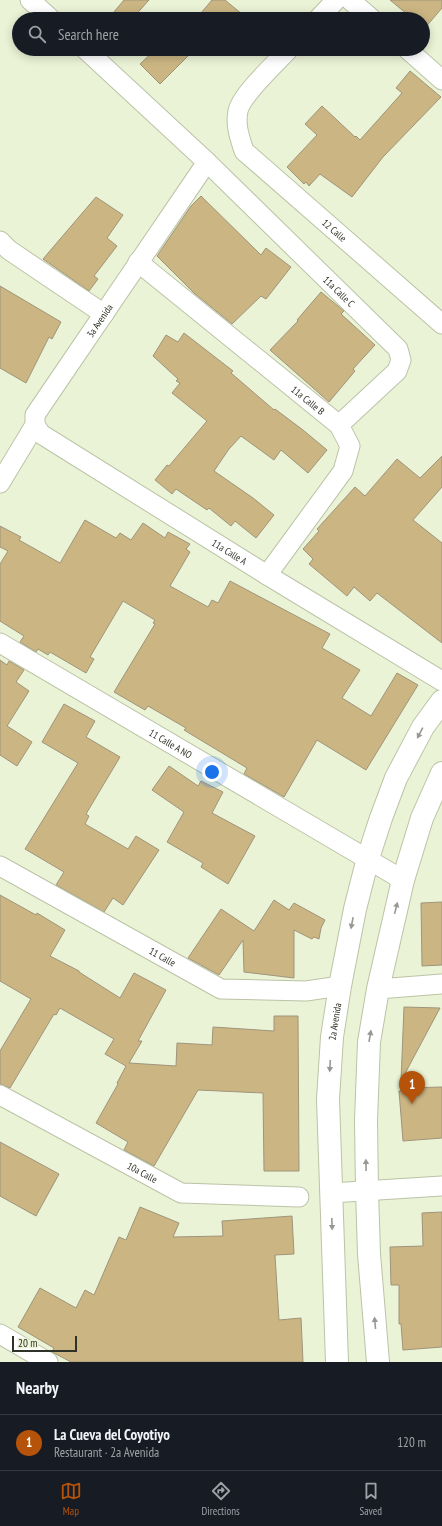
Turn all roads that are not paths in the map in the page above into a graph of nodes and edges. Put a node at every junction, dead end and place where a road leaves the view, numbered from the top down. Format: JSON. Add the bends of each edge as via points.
{"nodes":[{"id":1,"x":30,"y":0,"type":"edge"},
{"id":2,"x":336,"y":0,"type":"edge"},
{"id":3,"x":350,"y":0,"type":"edge"},
{"id":4,"x":43,"y":12,"type":"edge"},
{"id":5,"x":325,"y":12,"type":"edge"},
{"id":6,"x":364,"y":12,"type":"edge"},
{"id":7,"x":93,"y":56,"type":"edge"},
{"id":8,"x":282,"y":56,"type":"edge"},
{"id":9,"x":415,"y":56,"type":"edge"},
{"id":10,"x":442,"y":80,"type":"edge"},
{"id":11,"x":207,"y":162,"type":"junction"},
{"id":12,"x":0,"y":241,"type":"edge"},
{"id":13,"x":138,"y":262,"type":"junction"},
{"id":14,"x":104,"y":314,"type":"junction"},
{"id":15,"x":442,"y":324,"type":"edge"},
{"id":16,"x":35,"y":425,"type":"junction"},
{"id":17,"x":339,"y":425,"type":"junction"},
{"id":18,"x":0,"y":483,"type":"edge"},
{"id":19,"x":267,"y":575,"type":"junction"},
{"id":20,"x":0,"y":643,"type":"edge"},
{"id":21,"x":436,"y":677,"type":"edge"},
{"id":22,"x":442,"y":701,"type":"edge"},
{"id":23,"x":442,"y":773,"type":"edge"},
{"id":24,"x":368,"y":858,"type":"junction"},
{"id":25,"x":0,"y":866,"type":"edge"},
{"id":26,"x":403,"y":880,"type":"junction"},
{"id":27,"x":442,"y":984,"type":"edge"},
{"id":28,"x":340,"y":986,"type":"junction"},
{"id":29,"x":378,"y":989,"type":"junction"},
{"id":30,"x":0,"y":1095,"type":"edge"},
{"id":31,"x":442,"y":1186,"type":"edge"},
{"id":32,"x":367,"y":1191,"type":"junction"},
{"id":33,"x":331,"y":1192,"type":"junction"},
{"id":34,"x":299,"y":1196,"type":"dead end"},
{"id":35,"x":0,"y":1334,"type":"edge"},
{"id":36,"x":48,"y":1362,"type":"edge"},
{"id":37,"x":337,"y":1362,"type":"edge"},
{"id":38,"x":378,"y":1362,"type":"edge"}],
"edges":[{"from":1,"to":4,"type":"street"},
{"from":2,"to":5,"type":"street"},
{"from":3,"to":6,"type":"street"},
{"from":7,"to":11,"type":"street","name":"11a Calle C"},
{"from":8,"to":15,"type":"street","name":"12 Calle","via":[[249,91],[238,110],[237,129],[244,151]]},
{"from":9,"to":10,"type":"street"},
{"from":11,"to":13,"type":"street","name":"3a Avenida"},
{"from":11,"to":17,"type":"street","name":"11a Calle C","via":[[398,349],[401,360],[398,371]]},
{"from":12,"to":14,"type":"street","via":[[9,250]]},
{"from":13,"to":14,"type":"street","name":"3a Avenida"},
{"from":13,"to":17,"type":"street","name":"11a Calle B"},
{"from":14,"to":16,"type":"street","name":"3a Avenida","via":[[35,415]]},
{"from":16,"to":18,"type":"street","name":"3a Avenida"},
{"from":16,"to":19,"type":"street","name":"11a Calle A","via":[[41,434]]},
{"from":17,"to":19,"type":"street","name":"11a Calle B","via":[[350,446],[343,471]]},
{"from":19,"to":21,"type":"street","name":"11a Calle A"},
{"from":20,"to":24,"type":"street","name":"11 Calle A NO"},
{"from":22,"to":24,"type":"street","name":"2a Avenida","one_way":true,"via":[[423,727],[396,778]]},
{"from":23,"to":26,"type":"street","via":[[422,818]]},
{"from":24,"to":26,"type":"street","name":"11 Calle A NO"},
{"from":24,"to":28,"type":"street","name":"2a Avenida","one_way":true},
{"from":25,"to":28,"type":"street","name":"11 Calle","via":[[221,989],[306,991]]},
{"from":29,"to":26,"type":"street","one_way":true},
{"from":27,"to":29,"type":"street"},
{"from":28,"to":33,"type":"street","name":"2a Avenida","one_way":true,"via":[[332,1037],[328,1099]]},
{"from":32,"to":29,"type":"street","one_way":true,"via":[[369,1042]]},
{"from":30,"to":34,"type":"street","name":"10a Calle","via":[[181,1193]]},
{"from":31,"to":32,"type":"street"},
{"from":32,"to":33,"type":"street"},
{"from":38,"to":32,"type":"street","one_way":true,"via":[[369,1254]]},
{"from":33,"to":37,"type":"street","name":"2a Avenida","one_way":true},
{"from":35,"to":36,"type":"street"}]}
